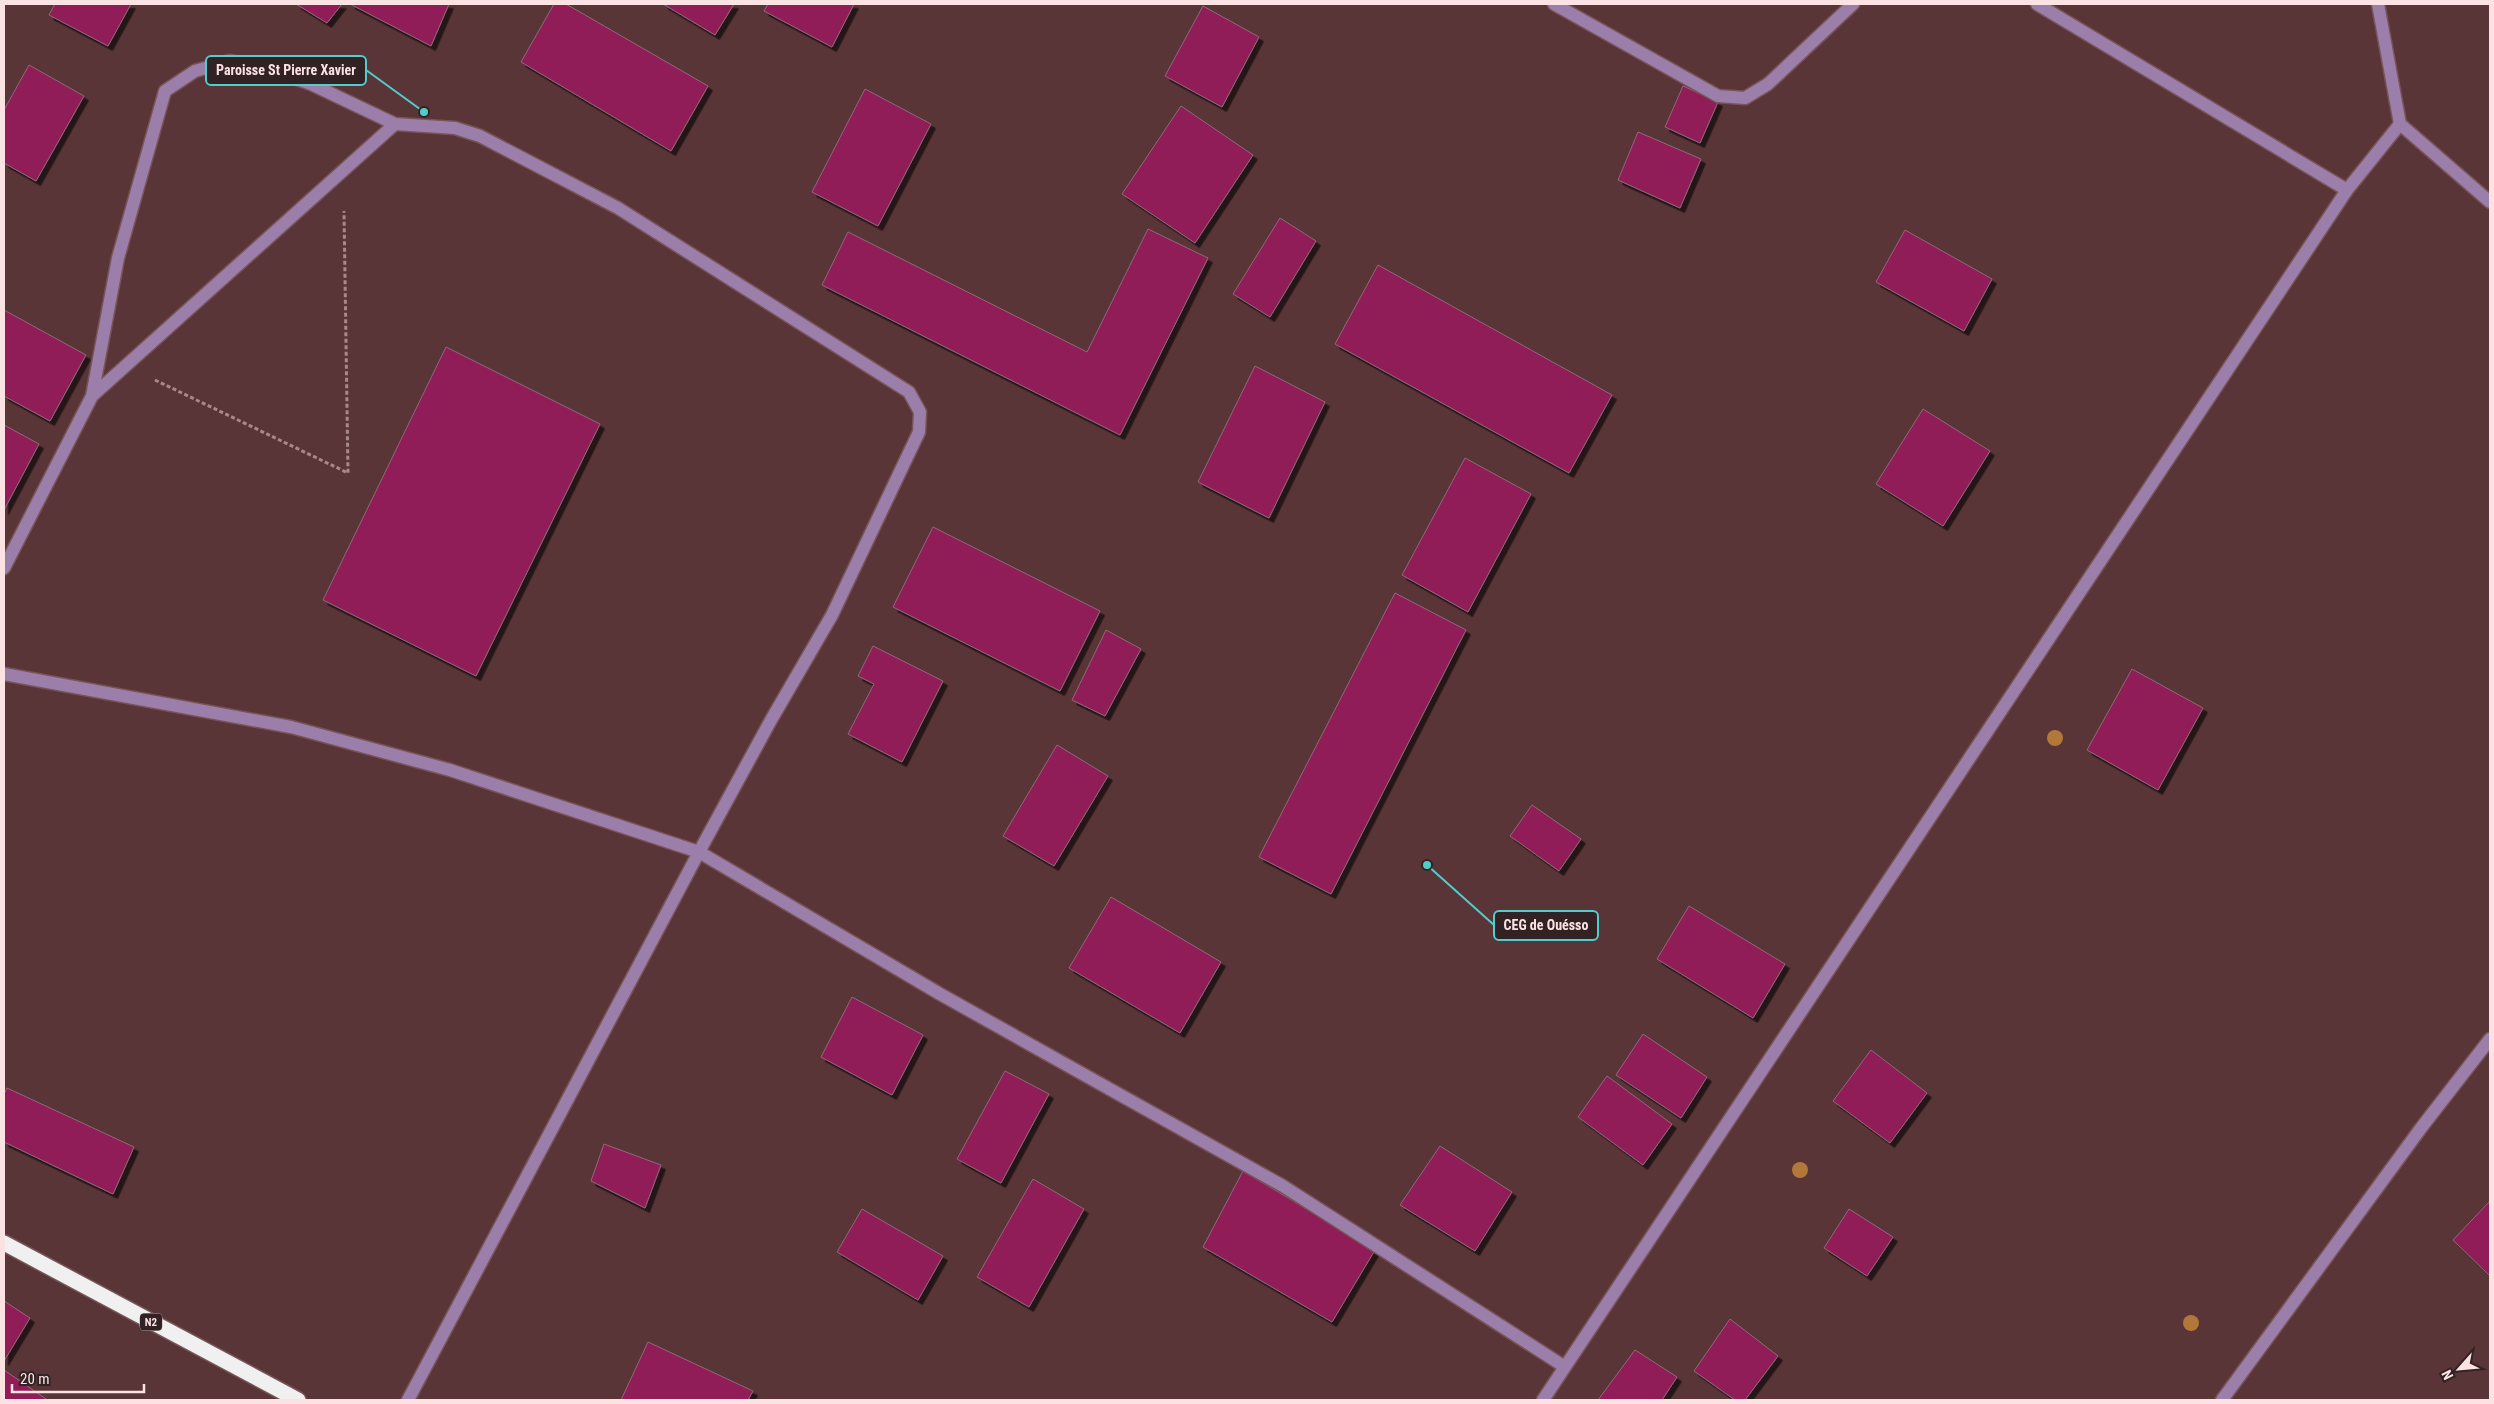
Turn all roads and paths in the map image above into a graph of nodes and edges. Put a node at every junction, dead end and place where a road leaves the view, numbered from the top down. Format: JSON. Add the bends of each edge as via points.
{"nodes":[{"id":1,"x":1554,"y":4,"type":"edge"},
{"id":2,"x":1853,"y":4,"type":"edge"},
{"id":3,"x":2037,"y":4,"type":"edge"},
{"id":4,"x":2378,"y":4,"type":"edge"},
{"id":5,"x":396,"y":124,"type":"junction"},
{"id":6,"x":2400,"y":124,"type":"junction"},
{"id":7,"x":344,"y":170,"type":"junction"},
{"id":8,"x":2348,"y":190,"type":"junction"},
{"id":9,"x":2490,"y":202,"type":"edge"},
{"id":10,"x":125,"y":366,"type":"junction"},
{"id":11,"x":92,"y":396,"type":"junction"},
{"id":12,"x":4,"y":568,"type":"edge"},
{"id":13,"x":4,"y":674,"type":"edge"},
{"id":14,"x":699,"y":852,"type":"junction"},
{"id":15,"x":2490,"y":1039,"type":"edge"},
{"id":16,"x":4,"y":1243,"type":"edge"},
{"id":17,"x":1565,"y":1367,"type":"junction"},
{"id":18,"x":298,"y":1400,"type":"edge"},
{"id":19,"x":408,"y":1400,"type":"edge"},
{"id":20,"x":1543,"y":1400,"type":"edge"},
{"id":21,"x":2222,"y":1400,"type":"edge"}],
"edges":[{"from":1,"to":2,"type":"street","via":[[1718,96],[1745,98],[1768,84]]},
{"from":3,"to":8,"type":"street"},
{"from":4,"to":6,"type":"street"},
{"from":5,"to":7,"type":"street"},
{"from":5,"to":11,"type":"street","via":[[311,84],[266,68],[230,61],[195,71],[165,91],[118,258]]},
{"from":5,"to":14,"type":"street","via":[[455,128],[480,136],[618,208],[909,392],[920,412],[919,432],[832,615]]},
{"from":6,"to":8,"type":"street"},
{"from":6,"to":9,"type":"street"},
{"from":7,"to":10,"type":"street"},
{"from":7,"to":10,"type":"path","via":[[348,473]]},
{"from":8,"to":17,"type":"street"},
{"from":10,"to":11,"type":"street"},
{"from":11,"to":12,"type":"street"},
{"from":13,"to":14,"type":"street","via":[[291,727],[450,770]]},
{"from":14,"to":17,"type":"street","via":[[949,999],[1283,1186]]},
{"from":14,"to":19,"type":"street"},
{"from":15,"to":21,"type":"street","via":[[2420,1128]]},
{"from":16,"to":18,"type":"highway","number":"N2"},
{"from":17,"to":20,"type":"street"}]}
